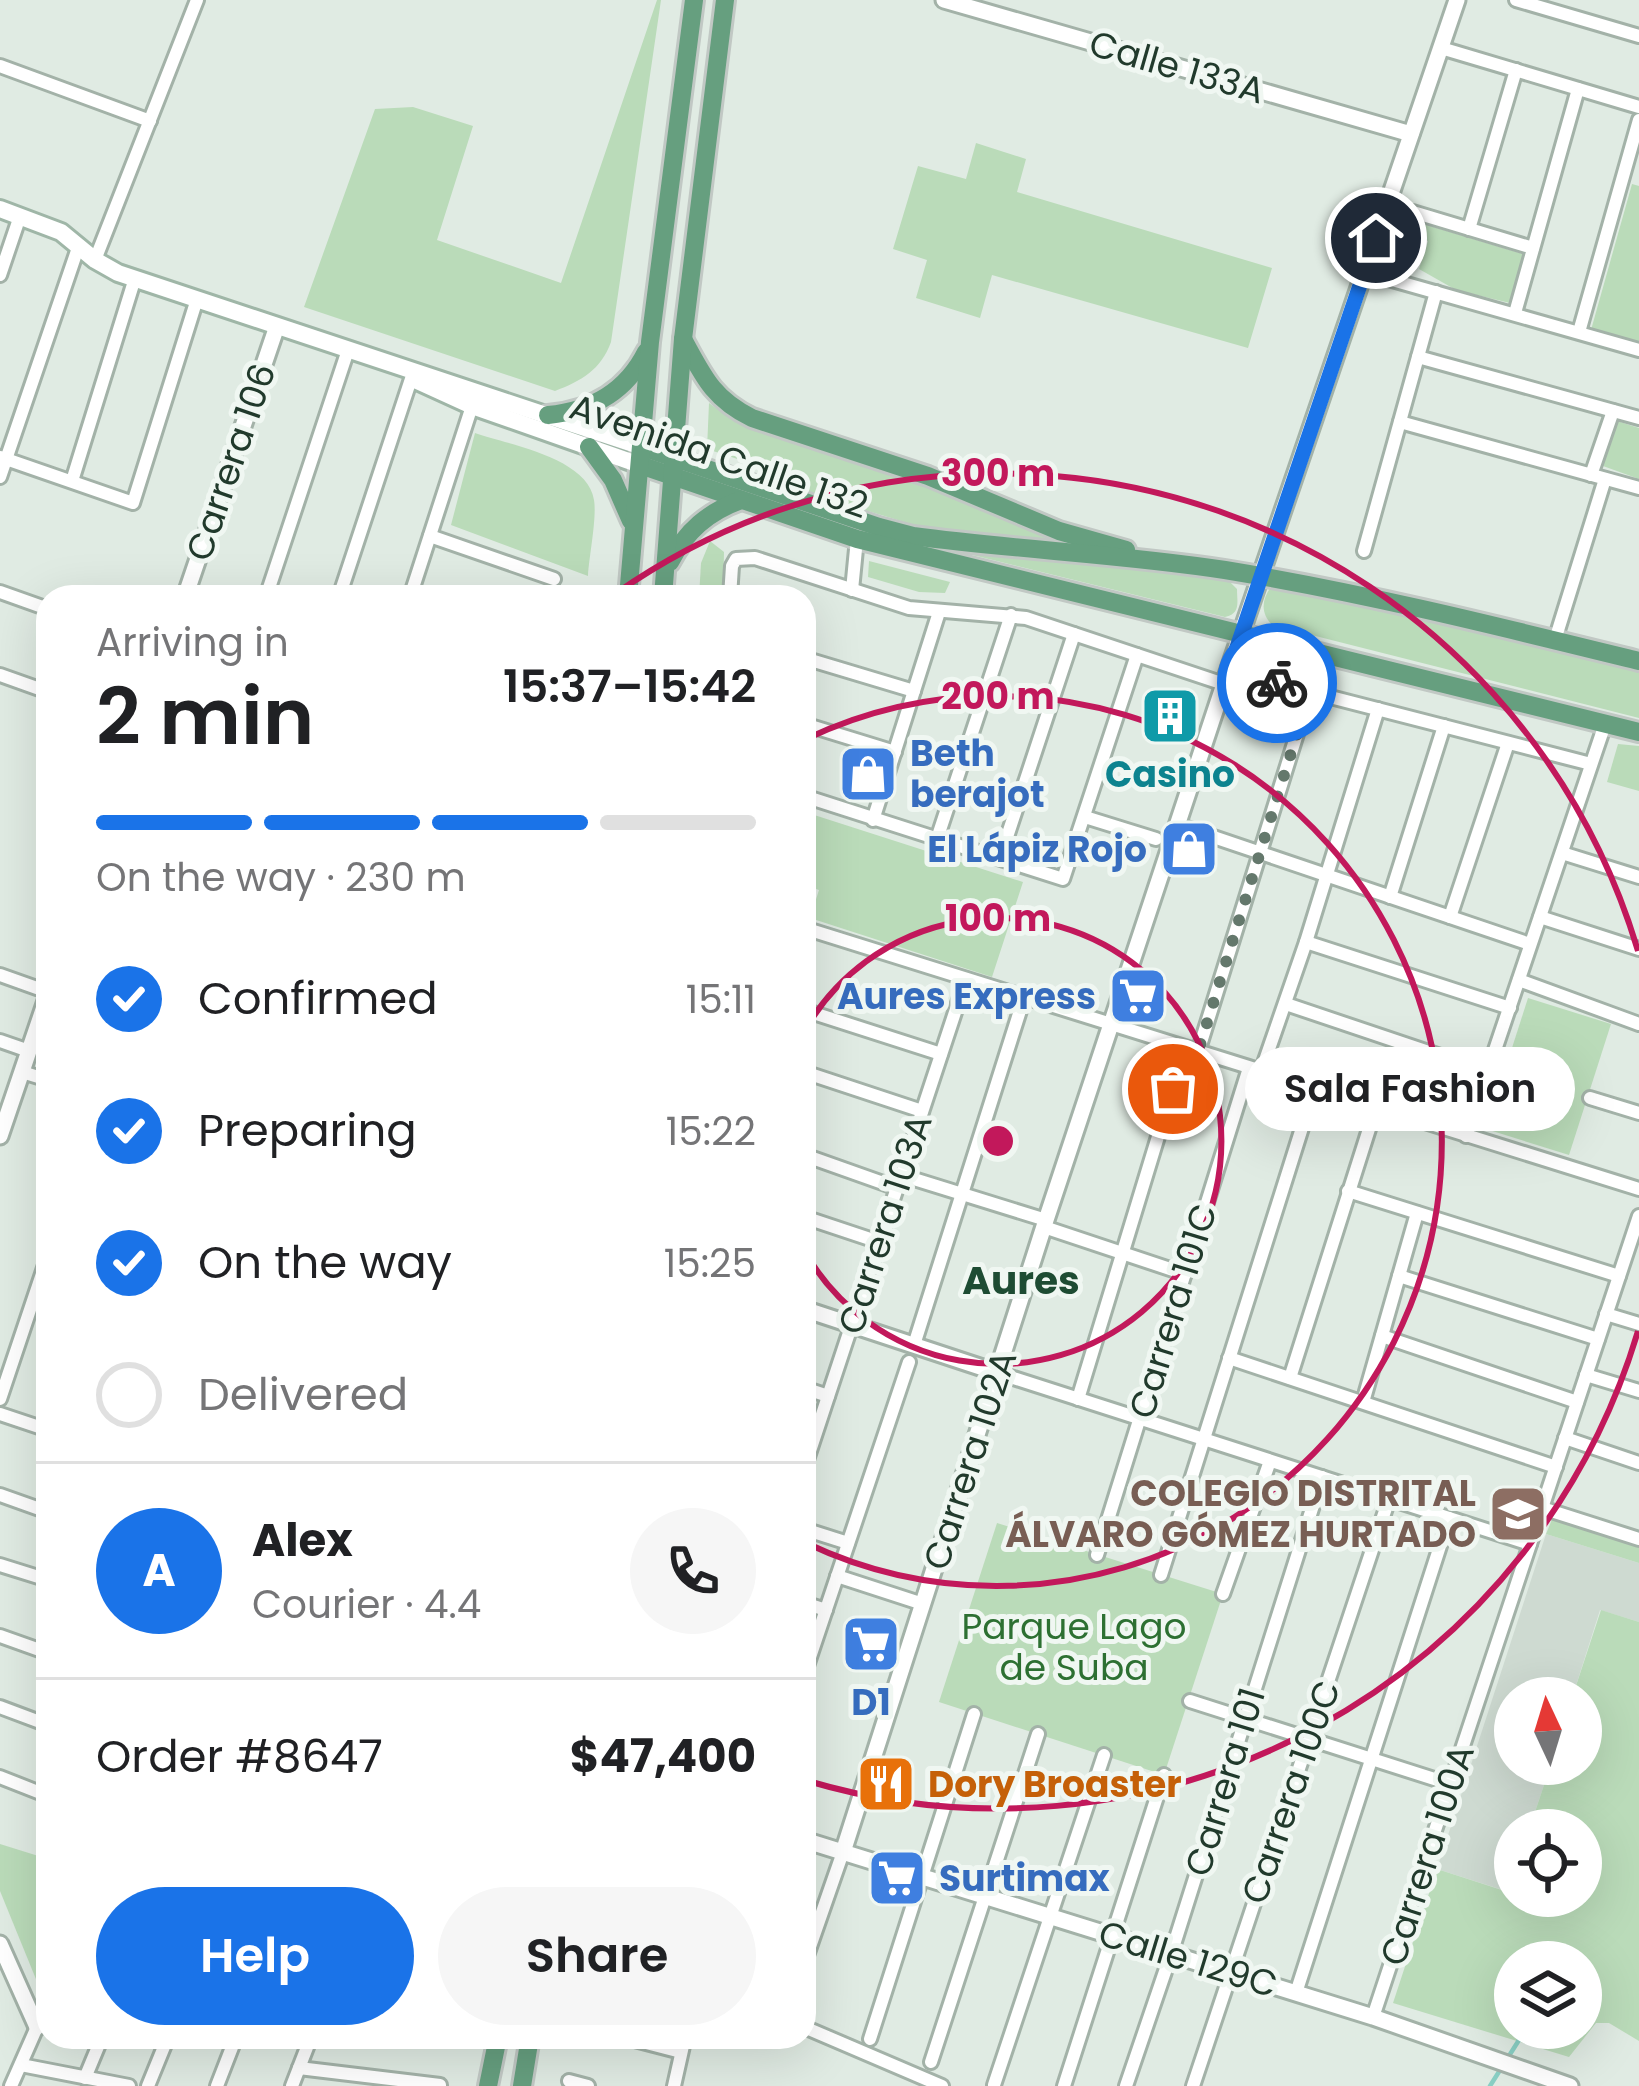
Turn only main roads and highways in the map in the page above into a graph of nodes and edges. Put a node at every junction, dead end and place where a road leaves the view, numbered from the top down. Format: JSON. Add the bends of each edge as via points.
{"nodes":[{"id":1,"x":694,"y":0,"type":"edge"},
{"id":2,"x":725,"y":0,"type":"edge"},
{"id":3,"x":0,"y":209,"type":"edge"},
{"id":4,"x":683,"y":339,"type":"junction"},
{"id":5,"x":650,"y":342,"type":"junction"},
{"id":6,"x":348,"y":350,"type":"junction"},
{"id":7,"x":548,"y":415,"type":"junction"},
{"id":8,"x":589,"y":447,"type":"junction"},
{"id":9,"x":640,"y":456,"type":"junction"},
{"id":10,"x":673,"y":467,"type":"junction"},
{"id":11,"x":741,"y":500,"type":"junction"},
{"id":12,"x":634,"y":527,"type":"junction"},
{"id":13,"x":1185,"y":565,"type":"junction"},
{"id":14,"x":629,"y":585,"type":"edge"},
{"id":15,"x":664,"y":585,"type":"edge"},
{"id":16,"x":665,"y":585,"type":"edge"},
{"id":17,"x":1639,"y":661,"type":"edge"},
{"id":18,"x":1639,"y":732,"type":"edge"},
{"id":19,"x":496,"y":2049,"type":"edge"},
{"id":20,"x":528,"y":2049,"type":"edge"},
{"id":21,"x":488,"y":2086,"type":"edge"},
{"id":22,"x":522,"y":2086,"type":"edge"}],
"edges":[{"from":1,"to":5,"type":"main road"},
{"from":2,"to":4,"type":"main road"},
{"from":3,"to":6,"type":"main road","name":"Avenida Calle 132","via":[[62,232],[111,270]]},
{"from":4,"to":10,"type":"main road"},
{"from":4,"to":13,"type":"main road","via":[[714,393],[734,410],[1059,531]]},
{"from":5,"to":7,"type":"main road","via":[[639,366],[606,398]]},
{"from":5,"to":9,"type":"main road"},
{"from":6,"to":7,"type":"main road","name":"Avenida Calle 132"},
{"from":6,"to":8,"type":"main road","name":"Avenida Calle 132"},
{"from":7,"to":9,"type":"main road","name":"Avenida Calle 132"},
{"from":8,"to":9,"type":"main road","name":"Avenida Calle 132"},
{"from":8,"to":12,"type":"main road"},
{"from":9,"to":10,"type":"main road","name":"Avenida Calle 132"},
{"from":9,"to":12,"type":"main road"},
{"from":10,"to":11,"type":"main road","name":"Avenida Calle 132"},
{"from":10,"to":13,"type":"main road","name":"Avenida Calle 132","via":[[913,536]]},
{"from":10,"to":15,"type":"main road"},
{"from":11,"to":16,"type":"main road","via":[[694,527],[671,559]]},
{"from":11,"to":18,"type":"main road","name":"Avenida Calle 132","via":[[857,539]]},
{"from":12,"to":14,"type":"main road"},
{"from":13,"to":17,"type":"main road","name":"Avenida Calle 132","via":[[1380,598]]},
{"from":19,"to":21,"type":"main road"},
{"from":20,"to":22,"type":"main road"}]}
